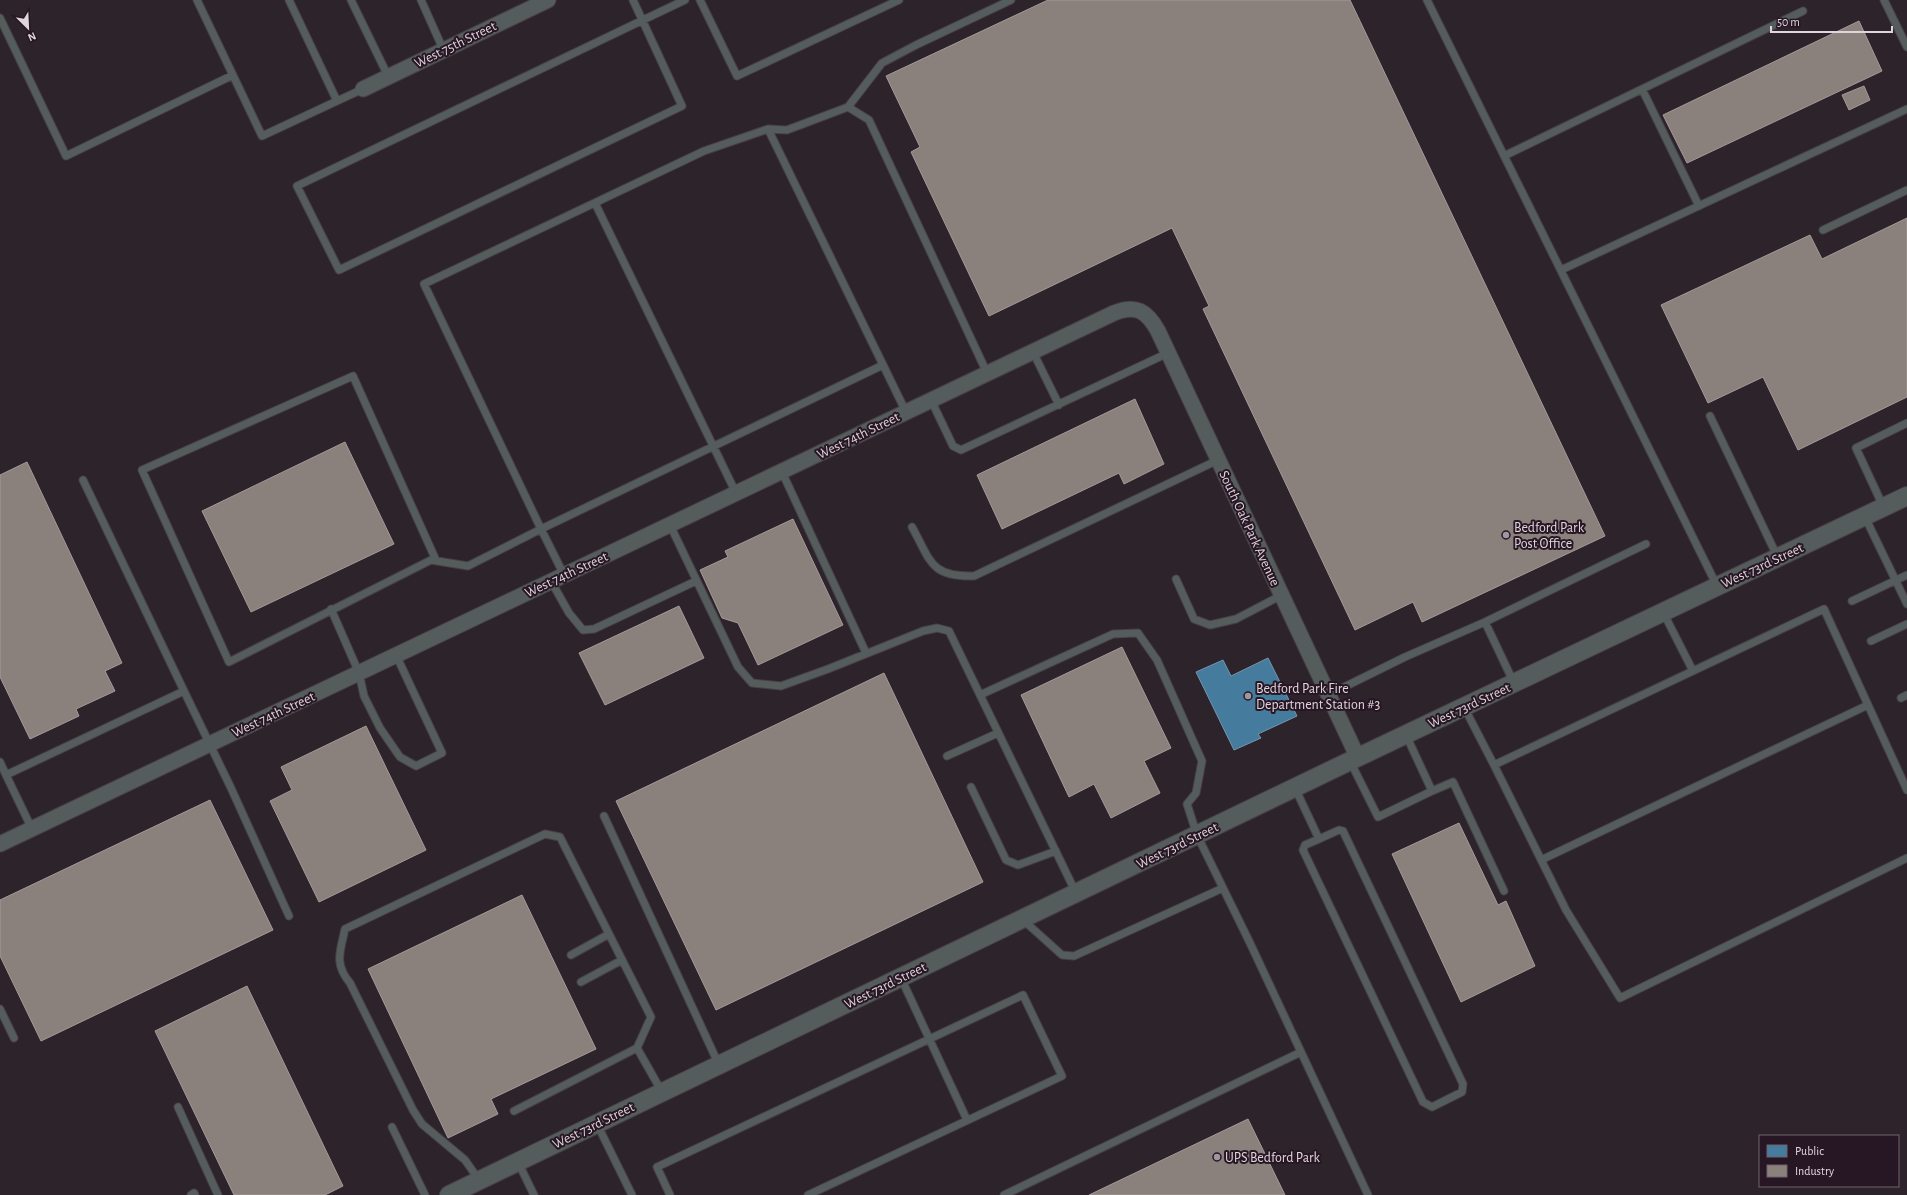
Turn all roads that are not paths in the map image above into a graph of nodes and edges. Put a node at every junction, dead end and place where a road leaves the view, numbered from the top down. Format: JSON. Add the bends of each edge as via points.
{"nodes":[{"id":1,"x":197,"y":0,"type":"edge"},
{"id":2,"x":289,"y":0,"type":"edge"},
{"id":3,"x":351,"y":0,"type":"edge"},
{"id":4,"x":421,"y":0,"type":"edge"},
{"id":5,"x":548,"y":0,"type":"edge"},
{"id":6,"x":633,"y":0,"type":"edge"},
{"id":7,"x":685,"y":0,"type":"edge"},
{"id":8,"x":700,"y":0,"type":"edge"},
{"id":9,"x":899,"y":0,"type":"edge"},
{"id":10,"x":1012,"y":0,"type":"edge"},
{"id":11,"x":1427,"y":0,"type":"edge"},
{"id":12,"x":1884,"y":0,"type":"edge"},
{"id":13,"x":1803,"y":11,"type":"dead end"},
{"id":14,"x":0,"y":18,"type":"edge"},
{"id":15,"x":643,"y":20,"type":"junction"},
{"id":16,"x":441,"y":44,"type":"junction"},
{"id":17,"x":1907,"y":48,"type":"edge"},
{"id":18,"x":233,"y":75,"type":"junction"},
{"id":19,"x":388,"y":76,"type":"junction"},
{"id":20,"x":363,"y":89,"type":"joint"},
{"id":21,"x":1642,"y":89,"type":"junction"},
{"id":22,"x":337,"y":101,"type":"junction"},
{"id":23,"x":848,"y":107,"type":"junction"},
{"id":24,"x":1907,"y":109,"type":"edge"},
{"id":25,"x":768,"y":129,"type":"junction"},
{"id":26,"x":1504,"y":156,"type":"junction"},
{"id":27,"x":1907,"y":190,"type":"edge"},
{"id":28,"x":595,"y":203,"type":"junction"},
{"id":29,"x":1699,"y":206,"type":"junction"},
{"id":30,"x":1823,"y":230,"type":"dead end"},
{"id":31,"x":1561,"y":270,"type":"junction"},
{"id":32,"x":1132,"y":308,"type":"joint"},
{"id":33,"x":1032,"y":352,"type":"junction"},
{"id":34,"x":1168,"y":354,"type":"junction"},
{"id":35,"x":883,"y":365,"type":"junction"},
{"id":36,"x":987,"y":374,"type":"junction"},
{"id":37,"x":931,"y":400,"type":"junction"},
{"id":38,"x":1059,"y":405,"type":"junction"},
{"id":39,"x":906,"y":412,"type":"junction"},
{"id":40,"x":1710,"y":416,"type":"dead end"},
{"id":41,"x":1907,"y":423,"type":"edge"},
{"id":42,"x":713,"y":447,"type":"junction"},
{"id":43,"x":1218,"y":460,"type":"junction"},
{"id":44,"x":782,"y":472,"type":"junction"},
{"id":45,"x":83,"y":480,"type":"dead end"},
{"id":46,"x":736,"y":493,"type":"junction"},
{"id":47,"x":1907,"y":496,"type":"edge"},
{"id":48,"x":1884,"y":508,"type":"junction"},
{"id":49,"x":1865,"y":517,"type":"junction"},
{"id":50,"x":670,"y":525,"type":"junction"},
{"id":51,"x":912,"y":527,"type":"dead end"},
{"id":52,"x":541,"y":529,"type":"junction"},
{"id":53,"x":1646,"y":544,"type":"dead end"},
{"id":54,"x":1778,"y":558,"type":"junction"},
{"id":55,"x":432,"y":560,"type":"junction"},
{"id":56,"x":1907,"y":575,"type":"edge"},
{"id":57,"x":558,"y":578,"type":"junction"},
{"id":58,"x":1176,"y":579,"type":"dead end"},
{"id":59,"x":1895,"y":580,"type":"junction"},
{"id":60,"x":696,"y":581,"type":"junction"},
{"id":61,"x":1718,"y":586,"type":"junction"},
{"id":62,"x":1282,"y":595,"type":"junction"},
{"id":63,"x":1852,"y":600,"type":"dead end"},
{"id":64,"x":1907,"y":604,"type":"edge"},
{"id":65,"x":331,"y":609,"type":"junction"},
{"id":66,"x":1663,"y":612,"type":"junction"},
{"id":67,"x":1485,"y":622,"type":"junction"},
{"id":68,"x":1907,"y":624,"type":"edge"},
{"id":69,"x":1871,"y":641,"type":"dead end"},
{"id":70,"x":866,"y":653,"type":"junction"},
{"id":71,"x":396,"y":655,"type":"junction"},
{"id":72,"x":1693,"y":671,"type":"junction"},
{"id":73,"x":359,"y":672,"type":"junction"},
{"id":74,"x":1514,"y":683,"type":"junction"},
{"id":75,"x":184,"y":691,"type":"junction"},
{"id":76,"x":980,"y":695,"type":"junction"},
{"id":77,"x":1328,"y":695,"type":"junction"},
{"id":78,"x":1868,"y":705,"type":"junction"},
{"id":79,"x":1464,"y":707,"type":"junction"},
{"id":80,"x":998,"y":733,"type":"junction"},
{"id":81,"x":1406,"y":735,"type":"junction"},
{"id":82,"x":210,"y":744,"type":"junction"},
{"id":83,"x":947,"y":756,"type":"dead end"},
{"id":84,"x":1354,"y":759,"type":"junction"},
{"id":85,"x":0,"y":762,"type":"edge"},
{"id":86,"x":1494,"y":765,"type":"junction"},
{"id":87,"x":6,"y":775,"type":"junction"},
{"id":88,"x":971,"y":787,"type":"dead end"},
{"id":89,"x":1295,"y":788,"type":"junction"},
{"id":90,"x":1907,"y":790,"type":"edge"},
{"id":91,"x":1432,"y":791,"type":"junction"},
{"id":92,"x":604,"y":816,"type":"dead end"},
{"id":93,"x":32,"y":829,"type":"junction"},
{"id":94,"x":1197,"y":835,"type":"junction"},
{"id":95,"x":1319,"y":838,"type":"junction"},
{"id":96,"x":0,"y":844,"type":"edge"},
{"id":97,"x":1056,"y":851,"type":"junction"},
{"id":98,"x":1907,"y":858,"type":"edge"},
{"id":99,"x":1541,"y":860,"type":"junction"},
{"id":100,"x":1223,"y":888,"type":"junction"},
{"id":101,"x":1504,"y":891,"type":"dead end"},
{"id":102,"x":1076,"y":893,"type":"junction"},
{"id":103,"x":288,"y":916,"type":"dead end"},
{"id":104,"x":1022,"y":919,"type":"junction"},
{"id":105,"x":609,"y":934,"type":"junction"},
{"id":106,"x":571,"y":955,"type":"dead end"},
{"id":107,"x":622,"y":960,"type":"junction"},
{"id":108,"x":901,"y":977,"type":"junction"},
{"id":109,"x":581,"y":982,"type":"dead end"},
{"id":110,"x":0,"y":1009,"type":"edge"},
{"id":111,"x":14,"y":1038,"type":"dead end"},
{"id":112,"x":930,"y":1038,"type":"junction"},
{"id":113,"x":637,"y":1048,"type":"junction"},
{"id":114,"x":1301,"y":1052,"type":"junction"},
{"id":115,"x":720,"y":1065,"type":"junction"},
{"id":116,"x":662,"y":1092,"type":"junction"},
{"id":117,"x":178,"y":1107,"type":"dead end"},
{"id":118,"x":514,"y":1111,"type":"dead end"},
{"id":119,"x":967,"y":1120,"type":"junction"},
{"id":120,"x":597,"y":1124,"type":"junction"},
{"id":121,"x":392,"y":1127,"type":"dead end"},
{"id":122,"x":518,"y":1162,"type":"junction"},
{"id":123,"x":480,"y":1180,"type":"junction"},
{"id":124,"x":191,"y":1195,"type":"edge"},
{"id":125,"x":195,"y":1195,"type":"edge"},
{"id":126,"x":218,"y":1195,"type":"edge"},
{"id":127,"x":425,"y":1195,"type":"edge"},
{"id":128,"x":449,"y":1195,"type":"edge"},
{"id":129,"x":534,"y":1195,"type":"edge"},
{"id":130,"x":632,"y":1195,"type":"edge"},
{"id":131,"x":670,"y":1195,"type":"edge"},
{"id":132,"x":808,"y":1195,"type":"edge"},
{"id":133,"x":1004,"y":1195,"type":"edge"},
{"id":134,"x":1368,"y":1195,"type":"edge"}],
"edges":[{"from":1,"to":18,"type":"lane"},
{"from":2,"to":22,"type":"lane"},
{"from":3,"to":19,"type":"lane"},
{"from":4,"to":16,"type":"lane"},
{"from":5,"to":16,"type":"street","name":"West 75th Street"},
{"from":6,"to":15,"type":"lane"},
{"from":7,"to":15,"type":"lane"},
{"from":8,"to":9,"type":"lane","via":[[737,76]]},
{"from":10,"to":23,"type":"lane","via":[[882,63]]},
{"from":11,"to":26,"type":"lane"},
{"from":12,"to":17,"type":"lane"},
{"from":13,"to":21,"type":"lane"},
{"from":14,"to":18,"type":"lane","via":[[66,156]]},
{"from":15,"to":15,"type":"lane","via":[[297,186],[339,270],[682,106]]},
{"from":16,"to":19,"type":"street","name":"West 75th Street"},
{"from":18,"to":22,"type":"lane","via":[[262,136]]},
{"from":19,"to":20,"type":"street","name":"West 75th Street"},
{"from":20,"to":22,"type":"lane"},
{"from":21,"to":26,"type":"lane"},
{"from":21,"to":29,"type":"lane"},
{"from":23,"to":25,"type":"lane","via":[[787,130]]},
{"from":23,"to":36,"type":"lane","via":[[869,120]]},
{"from":24,"to":29,"type":"lane"},
{"from":25,"to":28,"type":"lane","via":[[704,151]]},
{"from":25,"to":35,"type":"lane"},
{"from":26,"to":31,"type":"lane"},
{"from":27,"to":30,"type":"lane"},
{"from":28,"to":42,"type":"lane"},
{"from":28,"to":52,"type":"lane","via":[[424,284]]},
{"from":29,"to":31,"type":"lane"},
{"from":31,"to":61,"type":"lane"},
{"from":32,"to":33,"type":"street","name":"West 74th Street","via":[[1114,313]]},
{"from":32,"to":34,"type":"street","name":"South Oak Park Avenue","via":[[1151,319]]},
{"from":33,"to":36,"type":"street","name":"West 74th Street"},
{"from":33,"to":38,"type":"lane"},
{"from":34,"to":38,"type":"lane"},
{"from":34,"to":43,"type":"street","name":"South Oak Park Avenue"},
{"from":35,"to":39,"type":"lane"},
{"from":35,"to":42,"type":"lane"},
{"from":36,"to":37,"type":"street","name":"West 74th Street"},
{"from":37,"to":38,"type":"lane","via":[[953,446],[961,450]]},
{"from":37,"to":39,"type":"street","name":"West 74th Street"},
{"from":39,"to":44,"type":"street","name":"West 74th Street"},
{"from":40,"to":54,"type":"lane"},
{"from":41,"to":48,"type":"lane","via":[[1856,448]]},
{"from":42,"to":46,"type":"lane"},
{"from":42,"to":52,"type":"lane"},
{"from":43,"to":51,"type":"lane","via":[[974,576],[944,573],[934,566]]},
{"from":43,"to":62,"type":"street","name":"South Oak Park Avenue"},
{"from":44,"to":46,"type":"street","name":"West 74th Street"},
{"from":44,"to":70,"type":"lane"},
{"from":45,"to":75,"type":"lane"},
{"from":46,"to":50,"type":"street","name":"West 74th Street"},
{"from":47,"to":48,"type":"street","name":"West 73rd Street"},
{"from":48,"to":49,"type":"street","name":"West 73rd Street"},
{"from":49,"to":54,"type":"street","name":"West 73rd Street"},
{"from":49,"to":59,"type":"lane"},
{"from":50,"to":57,"type":"street","name":"West 74th Street"},
{"from":50,"to":60,"type":"lane"},
{"from":52,"to":55,"type":"lane","via":[[468,566]]},
{"from":52,"to":57,"type":"lane"},
{"from":53,"to":67,"type":"lane"},
{"from":54,"to":61,"type":"street","name":"West 73rd Street"},
{"from":55,"to":65,"type":"lane"},
{"from":55,"to":65,"type":"lane","via":[[435,558],[353,376],[142,470],[229,662]]},
{"from":56,"to":59,"type":"lane"},
{"from":57,"to":60,"type":"lane","via":[[569,612],[583,630],[594,629]]},
{"from":57,"to":71,"type":"street","name":"West 74th Street"},
{"from":58,"to":62,"type":"lane","via":[[1194,619],[1210,625],[1236,618]]},
{"from":59,"to":63,"type":"lane"},
{"from":59,"to":64,"type":"lane"},
{"from":60,"to":70,"type":"lane","via":[[738,667],[752,683],[781,686],[828,670]]},
{"from":61,"to":66,"type":"street","name":"West 73rd Street"},
{"from":62,"to":77,"type":"street","name":"South Oak Park Avenue"},
{"from":65,"to":73,"type":"lane"},
{"from":66,"to":72,"type":"lane"},
{"from":66,"to":74,"type":"street","name":"West 73rd Street"},
{"from":67,"to":74,"type":"lane"},
{"from":67,"to":77,"type":"lane"},
{"from":68,"to":69,"type":"lane"},
{"from":70,"to":76,"type":"lane","via":[[923,631],[937,628],[949,631]]},
{"from":71,"to":73,"type":"street","name":"West 74th Street"},
{"from":71,"to":73,"type":"lane","via":[[442,752],[416,766],[400,757],[380,728],[364,696]]},
{"from":72,"to":78,"type":"lane","via":[[1824,609]]},
{"from":72,"to":86,"type":"lane"},
{"from":73,"to":82,"type":"street","name":"West 74th Street"},
{"from":74,"to":79,"type":"street","name":"West 73rd Street"},
{"from":75,"to":82,"type":"lane"},
{"from":75,"to":87,"type":"lane"},
{"from":76,"to":80,"type":"lane"},
{"from":76,"to":94,"type":"lane","via":[[1113,634],[1138,633],[1158,660],[1202,761],[1196,793],[1187,804]]},
{"from":77,"to":84,"type":"street","name":"South Oak Park Avenue"},
{"from":78,"to":90,"type":"lane"},
{"from":78,"to":99,"type":"lane"},
{"from":79,"to":81,"type":"street","name":"West 73rd Street"},
{"from":79,"to":86,"type":"lane"},
{"from":80,"to":83,"type":"lane"},
{"from":80,"to":97,"type":"lane"},
{"from":81,"to":84,"type":"street","name":"West 73rd Street"},
{"from":81,"to":91,"type":"lane"},
{"from":82,"to":93,"type":"street","name":"West 74th Street"},
{"from":82,"to":103,"type":"lane"},
{"from":84,"to":89,"type":"street","name":"West 73rd Street"},
{"from":84,"to":91,"type":"lane","via":[[1378,817]]},
{"from":85,"to":87,"type":"lane"},
{"from":86,"to":99,"type":"lane"},
{"from":87,"to":93,"type":"lane"},
{"from":88,"to":97,"type":"lane","via":[[1006,860],[1018,865]]},
{"from":89,"to":94,"type":"street","name":"West 73rd Street"},
{"from":89,"to":95,"type":"lane"},
{"from":91,"to":101,"type":"lane","via":[[1453,782]]},
{"from":92,"to":115,"type":"lane"},
{"from":93,"to":96,"type":"street","name":"West 74th Street"},
{"from":94,"to":100,"type":"lane"},
{"from":94,"to":102,"type":"street","name":"West 73rd Street"},
{"from":95,"to":95,"type":"lane","via":[[1305,845],[1303,850],[1423,1102],[1432,1107],[1462,1092],[1464,1084],[1343,832],[1339,830]]},
{"from":97,"to":102,"type":"lane"},
{"from":98,"to":99,"type":"lane","via":[[1620,998],[1566,910]]},
{"from":100,"to":104,"type":"lane","via":[[1074,956],[1062,955]]},
{"from":100,"to":114,"type":"lane"},
{"from":102,"to":104,"type":"street","name":"West 73rd Street"},
{"from":104,"to":108,"type":"street","name":"West 73rd Street"},
{"from":105,"to":106,"type":"lane"},
{"from":105,"to":107,"type":"lane"},
{"from":105,"to":123,"type":"lane","via":[[560,837],[545,834],[345,929],[340,952],[341,972],[350,983],[413,1110],[422,1124],[465,1160]]},
{"from":107,"to":109,"type":"lane"},
{"from":107,"to":113,"type":"lane","via":[[651,1017]]},
{"from":108,"to":112,"type":"lane"},
{"from":108,"to":115,"type":"street","name":"West 73rd Street"},
{"from":110,"to":111,"type":"lane"},
{"from":112,"to":119,"type":"lane"},
{"from":112,"to":119,"type":"lane","via":[[1023,995],[1062,1076]]},
{"from":112,"to":131,"type":"lane","via":[[658,1167]]},
{"from":113,"to":116,"type":"lane"},
{"from":113,"to":118,"type":"lane"},
{"from":114,"to":133,"type":"lane"},
{"from":114,"to":134,"type":"lane"},
{"from":115,"to":116,"type":"street","name":"West 73rd Street"},
{"from":116,"to":120,"type":"street","name":"West 73rd Street"},
{"from":117,"to":126,"type":"lane"},
{"from":119,"to":132,"type":"lane"},
{"from":120,"to":122,"type":"street","name":"West 73rd Street"},
{"from":120,"to":130,"type":"lane"},
{"from":121,"to":127,"type":"lane"},
{"from":122,"to":123,"type":"street","name":"West 73rd Street"},
{"from":122,"to":129,"type":"lane"},
{"from":123,"to":128,"type":"street","name":"West 73rd Street"},
{"from":124,"to":125,"type":"lane"}]}
